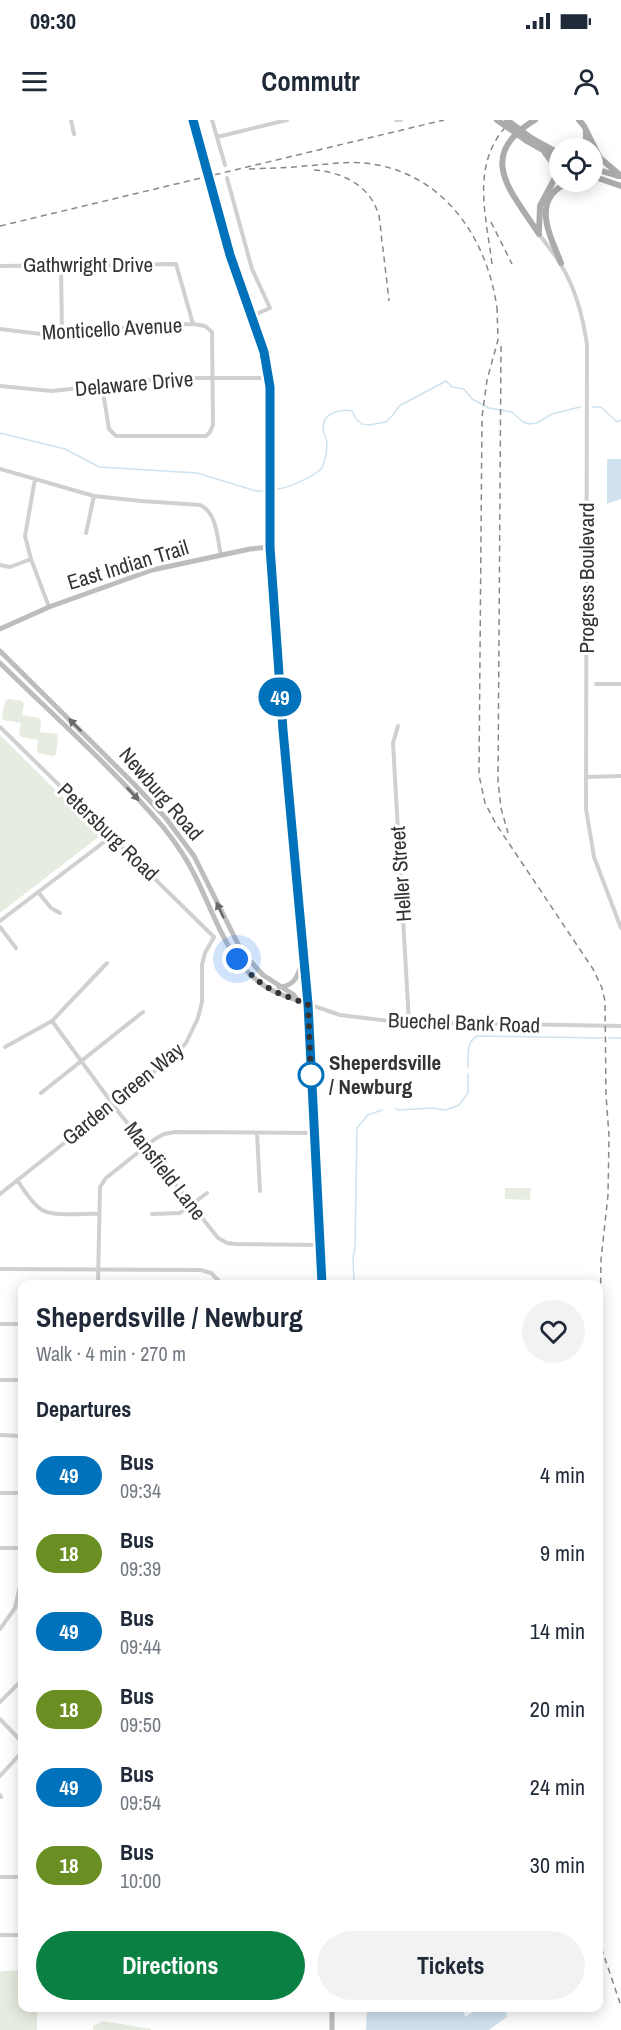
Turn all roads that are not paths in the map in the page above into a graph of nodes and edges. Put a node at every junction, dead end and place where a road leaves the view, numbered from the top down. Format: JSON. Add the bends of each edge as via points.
{"nodes":[{"id":1,"x":71,"y":120,"type":"edge"},
{"id":2,"x":193,"y":120,"type":"edge"},
{"id":3,"x":212,"y":120,"type":"edge"},
{"id":4,"x":287,"y":120,"type":"edge"},
{"id":5,"x":396,"y":120,"type":"edge"},
{"id":6,"x":401,"y":120,"type":"edge"},
{"id":7,"x":497,"y":120,"type":"edge"},
{"id":8,"x":507,"y":120,"type":"edge"},
{"id":9,"x":535,"y":120,"type":"edge"},
{"id":10,"x":579,"y":120,"type":"edge"},
{"id":11,"x":586,"y":131,"type":"junction"},
{"id":12,"x":74,"y":134,"type":"dead end"},
{"id":13,"x":217,"y":137,"type":"junction"},
{"id":14,"x":586,"y":138,"type":"edge"},
{"id":15,"x":529,"y":139,"type":"junction"},
{"id":16,"x":548,"y":151,"type":"joint"},
{"id":17,"x":225,"y":165,"type":"dead end"},
{"id":18,"x":603,"y":171,"type":"edge"},
{"id":19,"x":621,"y":177,"type":"edge"},
{"id":20,"x":227,"y":178,"type":"dead end"},
{"id":21,"x":603,"y":180,"type":"edge"},
{"id":22,"x":603,"y":181,"type":"edge"},
{"id":23,"x":609,"y":182,"type":"junction"},
{"id":24,"x":621,"y":186,"type":"edge"},
{"id":25,"x":556,"y":192,"type":"edge"},
{"id":26,"x":539,"y":234,"type":"junction"},
{"id":27,"x":561,"y":263,"type":"junction"},
{"id":28,"x":61,"y":265,"type":"junction"},
{"id":29,"x":0,"y":266,"type":"edge"},
{"id":30,"x":252,"y":316,"type":"junction"},
{"id":31,"x":193,"y":324,"type":"junction"},
{"id":32,"x":0,"y":329,"type":"edge"},
{"id":33,"x":62,"y":335,"type":"junction"},
{"id":34,"x":213,"y":378,"type":"junction"},
{"id":35,"x":269,"y":378,"type":"junction"},
{"id":36,"x":0,"y":386,"type":"edge"},
{"id":37,"x":102,"y":386,"type":"junction"},
{"id":38,"x":0,"y":469,"type":"edge"},
{"id":39,"x":35,"y":479,"type":"junction"},
{"id":40,"x":94,"y":496,"type":"junction"},
{"id":41,"x":86,"y":533,"type":"dead end"},
{"id":42,"x":270,"y":547,"type":"junction"},
{"id":43,"x":221,"y":555,"type":"junction"},
{"id":44,"x":31,"y":559,"type":"junction"},
{"id":45,"x":0,"y":565,"type":"edge"},
{"id":46,"x":49,"y":607,"type":"junction"},
{"id":47,"x":0,"y":629,"type":"edge"},
{"id":48,"x":0,"y":651,"type":"edge"},
{"id":49,"x":0,"y":663,"type":"edge"},
{"id":50,"x":596,"y":684,"type":"dead end"},
{"id":51,"x":621,"y":684,"type":"edge"},
{"id":52,"x":399,"y":726,"type":"dead end"},
{"id":53,"x":0,"y":727,"type":"edge"},
{"id":54,"x":621,"y":776,"type":"edge"},
{"id":55,"x":586,"y":777,"type":"junction"},
{"id":56,"x":112,"y":836,"type":"junction"},
{"id":57,"x":38,"y":892,"type":"junction"},
{"id":58,"x":60,"y":913,"type":"dead end"},
{"id":59,"x":0,"y":921,"type":"edge"},
{"id":60,"x":0,"y":927,"type":"edge"},
{"id":61,"x":621,"y":928,"type":"edge"},
{"id":62,"x":214,"y":937,"type":"joint"},
{"id":63,"x":16,"y":948,"type":"dead end"},
{"id":64,"x":304,"y":955,"type":"junction"},
{"id":65,"x":107,"y":963,"type":"dead end"},
{"id":66,"x":279,"y":987,"type":"junction"},
{"id":67,"x":297,"y":1000,"type":"junction"},
{"id":68,"x":308,"y":1004,"type":"junction"},
{"id":69,"x":142,"y":1012,"type":"dead end"},
{"id":70,"x":52,"y":1021,"type":"junction"},
{"id":71,"x":409,"y":1023,"type":"junction"},
{"id":72,"x":621,"y":1026,"type":"edge"},
{"id":73,"x":5,"y":1047,"type":"dead end"},
{"id":74,"x":82,"y":1060,"type":"junction"},
{"id":75,"x":41,"y":1093,"type":"dead end"},
{"id":76,"x":113,"y":1104,"type":"junction"},
{"id":77,"x":257,"y":1133,"type":"junction"},
{"id":78,"x":313,"y":1134,"type":"junction"},
{"id":79,"x":145,"y":1147,"type":"junction"},
{"id":80,"x":17,"y":1180,"type":"junction"},
{"id":81,"x":260,"y":1191,"type":"dead end"},
{"id":82,"x":207,"y":1193,"type":"dead end"},
{"id":83,"x":0,"y":1194,"type":"edge"},
{"id":84,"x":192,"y":1205,"type":"junction"},
{"id":85,"x":99,"y":1214,"type":"junction"},
{"id":86,"x":152,"y":1214,"type":"dead end"},
{"id":87,"x":319,"y":1245,"type":"junction"},
{"id":88,"x":0,"y":1269,"type":"edge"},
{"id":89,"x":98,"y":1269,"type":"junction"},
{"id":90,"x":98,"y":1280,"type":"edge"},
{"id":91,"x":218,"y":1280,"type":"edge"},
{"id":92,"x":322,"y":1280,"type":"edge"},
{"id":93,"x":0,"y":1324,"type":"edge"},
{"id":94,"x":18,"y":1324,"type":"edge"},
{"id":95,"x":0,"y":1380,"type":"edge"},
{"id":96,"x":18,"y":1380,"type":"edge"},
{"id":97,"x":0,"y":1436,"type":"edge"},
{"id":98,"x":18,"y":1436,"type":"edge"},
{"id":99,"x":0,"y":1493,"type":"edge"},
{"id":100,"x":18,"y":1493,"type":"edge"},
{"id":101,"x":0,"y":1548,"type":"edge"},
{"id":102,"x":18,"y":1548,"type":"edge"},
{"id":103,"x":18,"y":1597,"type":"edge"},
{"id":104,"x":0,"y":1629,"type":"edge"},
{"id":105,"x":18,"y":1684,"type":"edge"},
{"id":106,"x":0,"y":1702,"type":"edge"},
{"id":107,"x":0,"y":1719,"type":"edge"},
{"id":108,"x":18,"y":1738,"type":"edge"},
{"id":109,"x":18,"y":1756,"type":"edge"},
{"id":110,"x":0,"y":1776,"type":"edge"},
{"id":111,"x":0,"y":1877,"type":"edge"},
{"id":112,"x":18,"y":1877,"type":"edge"},
{"id":113,"x":0,"y":1935,"type":"edge"},
{"id":114,"x":18,"y":1935,"type":"edge"},
{"id":115,"x":332,"y":2012,"type":"edge"},
{"id":116,"x":332,"y":2030,"type":"edge"}],
"edges":[{"from":1,"to":12,"type":"street"},
{"from":2,"to":30,"type":"main road","bridge":true,"via":[[230,255]]},
{"from":3,"to":13,"type":"street"},
{"from":4,"to":13,"type":"street"},
{"from":5,"to":6,"type":"street"},
{"from":7,"to":15,"type":"main road","bridge":true},
{"from":8,"to":15,"type":"main road","bridge":true},
{"from":9,"to":26,"type":"main road","via":[[509,142],[502,171],[510,191]]},
{"from":10,"to":11,"type":"main road"},
{"from":11,"to":14,"type":"main road"},
{"from":11,"to":19,"type":"main road","via":[[600,158]]},
{"from":13,"to":17,"type":"street"},
{"from":15,"to":16,"type":"main road"},
{"from":16,"to":26,"type":"main road","via":[[556,177],[540,206]]},
{"from":18,"to":19,"type":"main road"},
{"from":20,"to":30,"type":"street","via":[[252,269],[270,308]]},
{"from":21,"to":23,"type":"main road"},
{"from":22,"to":23,"type":"main road"},
{"from":23,"to":24,"type":"main road"},
{"from":25,"to":27,"type":"main road","via":[[545,216]]},
{"from":26,"to":27,"type":"street","name":"Progress Boulevard"},
{"from":27,"to":55,"type":"street","name":"Progress Boulevard","via":[[580,310],[587,355]]},
{"from":28,"to":29,"type":"street","name":"Gathwright Drive"},
{"from":28,"to":31,"type":"street","name":"Gathwright Drive","via":[[176,264]]},
{"from":28,"to":33,"type":"street"},
{"from":30,"to":35,"type":"main road"},
{"from":31,"to":33,"type":"street","name":"Monticello Avenue"},
{"from":31,"to":34,"type":"street","name":"Monticello Avenue","via":[[212,332]]},
{"from":32,"to":33,"type":"street","name":"Monticello Avenue"},
{"from":34,"to":35,"type":"street","name":"Delaware Drive"},
{"from":34,"to":37,"type":"street","name":"Delaware Drive"},
{"from":34,"to":37,"type":"street","via":[[213,425],[204,437],[116,436],[109,429]]},
{"from":35,"to":42,"type":"main road"},
{"from":36,"to":37,"type":"street","name":"Delaware Drive","via":[[52,391]]},
{"from":38,"to":39,"type":"street"},
{"from":39,"to":40,"type":"street"},
{"from":39,"to":44,"type":"street","via":[[25,530]]},
{"from":40,"to":41,"type":"street"},
{"from":40,"to":43,"type":"street","via":[[204,506],[212,514]]},
{"from":42,"to":43,"type":"main road","name":"East Indian Trail"},
{"from":42,"to":64,"type":"main road"},
{"from":43,"to":46,"type":"main road","name":"East Indian Trail","via":[[152,570]]},
{"from":44,"to":45,"type":"street","via":[[10,567]]},
{"from":44,"to":46,"type":"street"},
{"from":46,"to":47,"type":"main road","name":"East Indian Trail"},
{"from":66,"to":48,"type":"main road","name":"Newburg Road","one_way":true,"via":[[242,952],[194,857],[165,817]]},
{"from":49,"to":67,"type":"main road","name":"Newburg Road","one_way":true,"via":[[164,828],[189,864],[231,949],[246,969],[269,989]]},
{"from":50,"to":51,"type":"street"},
{"from":52,"to":71,"type":"street","name":"Heller Street","via":[[393,743]]},
{"from":53,"to":56,"type":"street","name":"Petersburg Road"},
{"from":54,"to":55,"type":"street"},
{"from":55,"to":61,"type":"street","name":"Progress Boulevard","via":[[592,849]]},
{"from":56,"to":57,"type":"street"},
{"from":56,"to":62,"type":"street","name":"Petersburg Road"},
{"from":57,"to":58,"type":"street"},
{"from":57,"to":59,"type":"street"},
{"from":60,"to":63,"type":"street"},
{"from":62,"to":76,"type":"street","name":"Garden Green Way","via":[[203,958],[201,1010],[190,1038],[175,1055]]},
{"from":64,"to":66,"type":"main road","via":[[296,980]]},
{"from":64,"to":68,"type":"main road"},
{"from":65,"to":70,"type":"street"},
{"from":66,"to":67,"type":"main road","name":"Newburg Road"},
{"from":67,"to":68,"type":"main road","name":"Newburg Road"},
{"from":68,"to":71,"type":"street","name":"Buechel Bank Road","via":[[340,1015]]},
{"from":68,"to":78,"type":"main road"},
{"from":69,"to":74,"type":"street"},
{"from":70,"to":73,"type":"street"},
{"from":70,"to":74,"type":"street","name":"Mansfield Lane"},
{"from":71,"to":72,"type":"street","name":"Buechel Bank Road"},
{"from":74,"to":75,"type":"street"},
{"from":74,"to":76,"type":"street","name":"Mansfield Lane"},
{"from":76,"to":79,"type":"street","name":"Mansfield Lane"},
{"from":76,"to":80,"type":"street","name":"Garden Green Way"},
{"from":77,"to":78,"type":"street"},
{"from":77,"to":79,"type":"street","via":[[169,1133]]},
{"from":77,"to":81,"type":"street"},
{"from":78,"to":87,"type":"main road"},
{"from":79,"to":84,"type":"street","name":"Mansfield Lane"},
{"from":79,"to":85,"type":"street","via":[[102,1184]]},
{"from":80,"to":83,"type":"street","name":"Garden Green Way"},
{"from":80,"to":85,"type":"street","via":[[39,1208],[47,1212]]},
{"from":82,"to":84,"type":"street"},
{"from":84,"to":86,"type":"street","via":[[177,1214]]},
{"from":84,"to":87,"type":"street","name":"Mansfield Lane","via":[[216,1236],[227,1243]]},
{"from":85,"to":89,"type":"street"},
{"from":87,"to":92,"type":"main road"},
{"from":88,"to":89,"type":"street"},
{"from":89,"to":90,"type":"street"},
{"from":89,"to":91,"type":"street","via":[[201,1270]]},
{"from":93,"to":94,"type":"street"},
{"from":95,"to":96,"type":"street"},
{"from":97,"to":98,"type":"street"},
{"from":99,"to":100,"type":"street"},
{"from":101,"to":102,"type":"street"},
{"from":103,"to":104,"type":"street"},
{"from":105,"to":106,"type":"street"},
{"from":107,"to":108,"type":"street"},
{"from":109,"to":110,"type":"street"},
{"from":111,"to":112,"type":"street"},
{"from":113,"to":114,"type":"street"},
{"from":115,"to":116,"type":"main road"}]}
